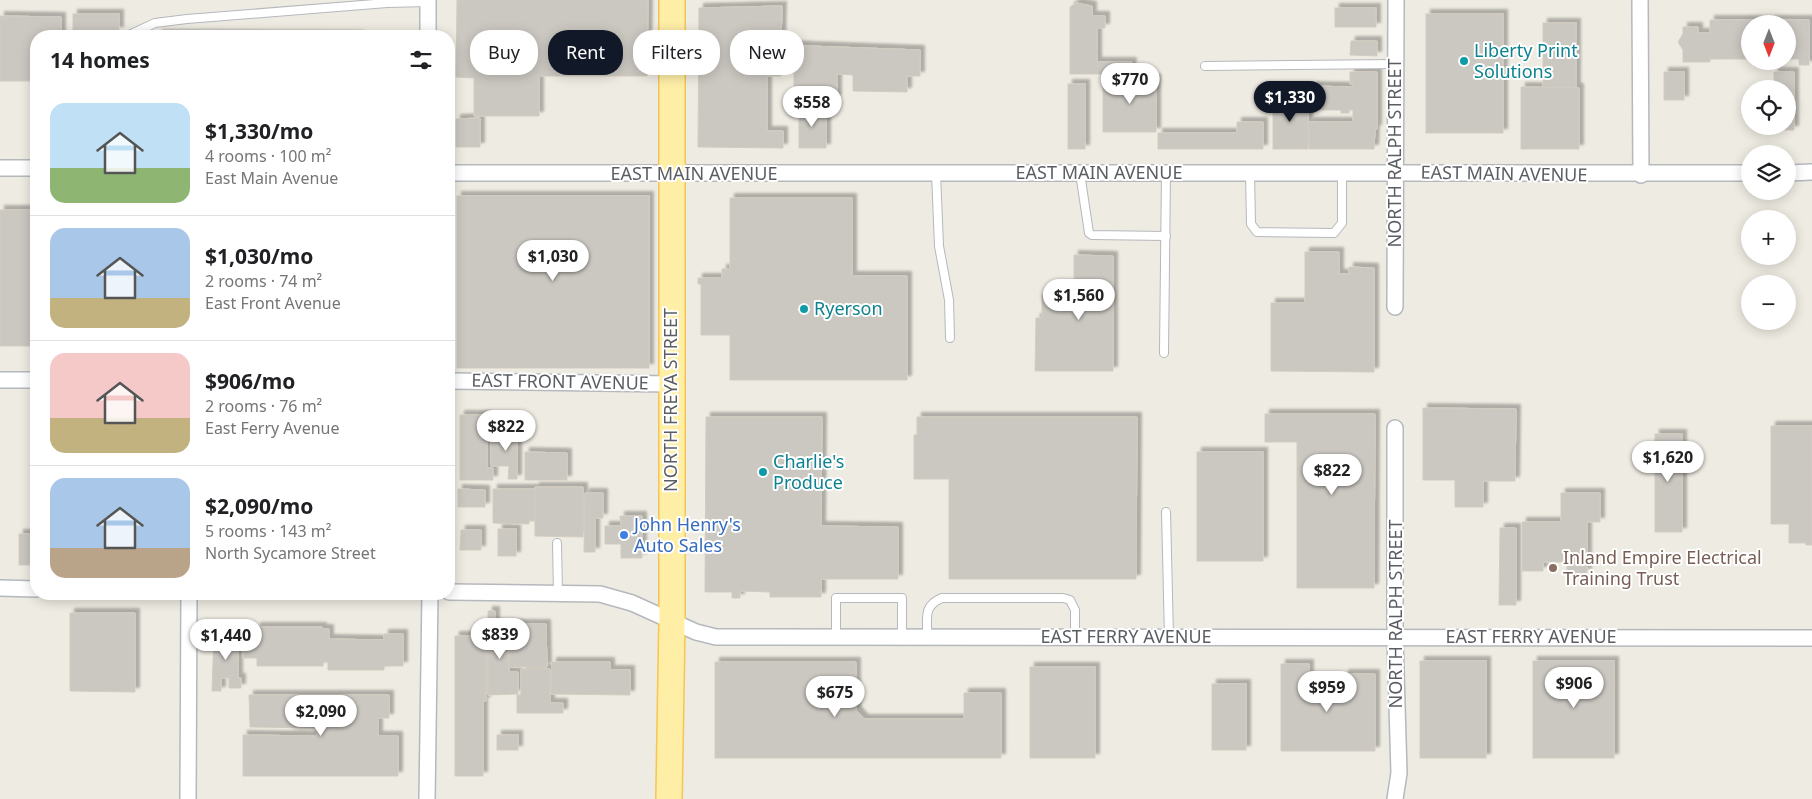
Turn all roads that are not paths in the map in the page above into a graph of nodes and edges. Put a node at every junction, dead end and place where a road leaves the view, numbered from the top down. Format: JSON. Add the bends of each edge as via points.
{"nodes":[{"id":1,"x":672,"y":0,"type":"edge"},
{"id":2,"x":1396,"y":0,"type":"edge"},
{"id":3,"x":1640,"y":0,"type":"edge"},
{"id":4,"x":428,"y":1,"type":"edge"},
{"id":5,"x":140,"y":30,"type":"edge"},
{"id":6,"x":428,"y":30,"type":"edge"},
{"id":7,"x":1395,"y":64,"type":"junction"},
{"id":8,"x":1205,"y":66,"type":"dead end"},
{"id":9,"x":0,"y":168,"type":"edge"},
{"id":10,"x":30,"y":168,"type":"edge"},
{"id":11,"x":455,"y":172,"type":"edge"},
{"id":12,"x":1342,"y":172,"type":"junction"},
{"id":13,"x":1394,"y":172,"type":"junction"},
{"id":14,"x":1812,"y":172,"type":"edge"},
{"id":15,"x":936,"y":173,"type":"junction"},
{"id":16,"x":1080,"y":173,"type":"junction"},
{"id":17,"x":1166,"y":173,"type":"junction"},
{"id":18,"x":1250,"y":173,"type":"junction"},
{"id":19,"x":1741,"y":173,"type":"edge"},
{"id":20,"x":1796,"y":173,"type":"edge"},
{"id":21,"x":672,"y":174,"type":"junction"},
{"id":22,"x":1640,"y":175,"type":"junction"},
{"id":23,"x":1166,"y":236,"type":"junction"},
{"id":24,"x":1395,"y":307,"type":"dead end"},
{"id":25,"x":950,"y":338,"type":"dead end"},
{"id":26,"x":1164,"y":353,"type":"dead end"},
{"id":27,"x":0,"y":380,"type":"edge"},
{"id":28,"x":30,"y":380,"type":"edge"},
{"id":29,"x":455,"y":381,"type":"edge"},
{"id":30,"x":671,"y":384,"type":"junction"},
{"id":31,"x":1395,"y":428,"type":"dead end"},
{"id":32,"x":1166,"y":512,"type":"dead end"},
{"id":33,"x":557,"y":544,"type":"dead end"},
{"id":34,"x":0,"y":588,"type":"edge"},
{"id":35,"x":30,"y":588,"type":"edge"},
{"id":36,"x":455,"y":592,"type":"edge"},
{"id":37,"x":558,"y":593,"type":"junction"},
{"id":38,"x":189,"y":600,"type":"edge"},
{"id":39,"x":430,"y":600,"type":"edge"},
{"id":40,"x":672,"y":621,"type":"junction"},
{"id":41,"x":836,"y":637,"type":"junction"},
{"id":42,"x":902,"y":637,"type":"junction"},
{"id":43,"x":927,"y":637,"type":"junction"},
{"id":44,"x":1075,"y":637,"type":"junction"},
{"id":45,"x":1169,"y":637,"type":"junction"},
{"id":46,"x":1395,"y":637,"type":"junction"},
{"id":47,"x":1812,"y":638,"type":"edge"},
{"id":48,"x":188,"y":799,"type":"edge"},
{"id":49,"x":427,"y":799,"type":"edge"},
{"id":50,"x":669,"y":799,"type":"edge"},
{"id":51,"x":1395,"y":799,"type":"edge"}],
"edges":[{"from":1,"to":21,"type":"main road","name":"NORTH FREYA STREET"},
{"from":2,"to":7,"type":"street","name":"NORTH RALPH STREET"},
{"from":3,"to":22,"type":"street"},
{"from":4,"to":5,"type":"lane","via":[[187,19],[156,23]]},
{"from":4,"to":6,"type":"street"},
{"from":7,"to":8,"type":"lane"},
{"from":7,"to":13,"type":"street","name":"NORTH RALPH STREET"},
{"from":9,"to":10,"type":"street"},
{"from":11,"to":21,"type":"street","name":"EAST MAIN AVENUE"},
{"from":12,"to":13,"type":"street","name":"EAST MAIN AVENUE"},
{"from":12,"to":18,"type":"street","name":"EAST MAIN AVENUE"},
{"from":12,"to":18,"type":"lane","via":[[1342,223],[1334,233],[1258,232],[1250,224]]},
{"from":13,"to":22,"type":"street","name":"EAST MAIN AVENUE"},
{"from":13,"to":24,"type":"street","name":"NORTH RALPH STREET"},
{"from":14,"to":20,"type":"street"},
{"from":15,"to":16,"type":"street","name":"EAST MAIN AVENUE"},
{"from":15,"to":21,"type":"street","name":"EAST MAIN AVENUE"},
{"from":15,"to":25,"type":"lane","via":[[939,246],[949,300]]},
{"from":16,"to":17,"type":"street","name":"EAST MAIN AVENUE"},
{"from":16,"to":23,"type":"lane","via":[[1089,233]]},
{"from":17,"to":18,"type":"street","name":"EAST MAIN AVENUE"},
{"from":17,"to":23,"type":"lane"},
{"from":19,"to":22,"type":"street","name":"EAST MAIN AVENUE"},
{"from":21,"to":30,"type":"main road","name":"NORTH FREYA STREET"},
{"from":23,"to":26,"type":"lane"},
{"from":27,"to":28,"type":"street"},
{"from":29,"to":30,"type":"street","name":"EAST FRONT AVENUE"},
{"from":30,"to":40,"type":"main road","name":"NORTH FREYA STREET"},
{"from":31,"to":46,"type":"street","name":"NORTH RALPH STREET"},
{"from":32,"to":45,"type":"lane"},
{"from":33,"to":37,"type":"lane"},
{"from":34,"to":35,"type":"street"},
{"from":36,"to":37,"type":"street","name":"EAST FERRY AVENUE"},
{"from":37,"to":40,"type":"street","name":"EAST FERRY AVENUE","via":[[616,598]]},
{"from":38,"to":48,"type":"street"},
{"from":39,"to":49,"type":"street"},
{"from":40,"to":41,"type":"street","name":"EAST FERRY AVENUE","via":[[716,637]]},
{"from":40,"to":50,"type":"main road","name":"NORTH FREYA STREET"},
{"from":41,"to":42,"type":"street","name":"EAST FERRY AVENUE"},
{"from":41,"to":42,"type":"lane","via":[[836,598],[902,598]]},
{"from":42,"to":43,"type":"street","name":"EAST FERRY AVENUE"},
{"from":43,"to":44,"type":"street","name":"EAST FERRY AVENUE"},
{"from":43,"to":44,"type":"lane","via":[[928,607],[942,598],[1070,600],[1075,610]]},
{"from":44,"to":45,"type":"street","name":"EAST FERRY AVENUE"},
{"from":45,"to":46,"type":"street","name":"EAST FERRY AVENUE"},
{"from":46,"to":47,"type":"street","name":"EAST FERRY AVENUE"},
{"from":46,"to":51,"type":"street","name":"NORTH RALPH STREET","via":[[1399,773]]}]}
